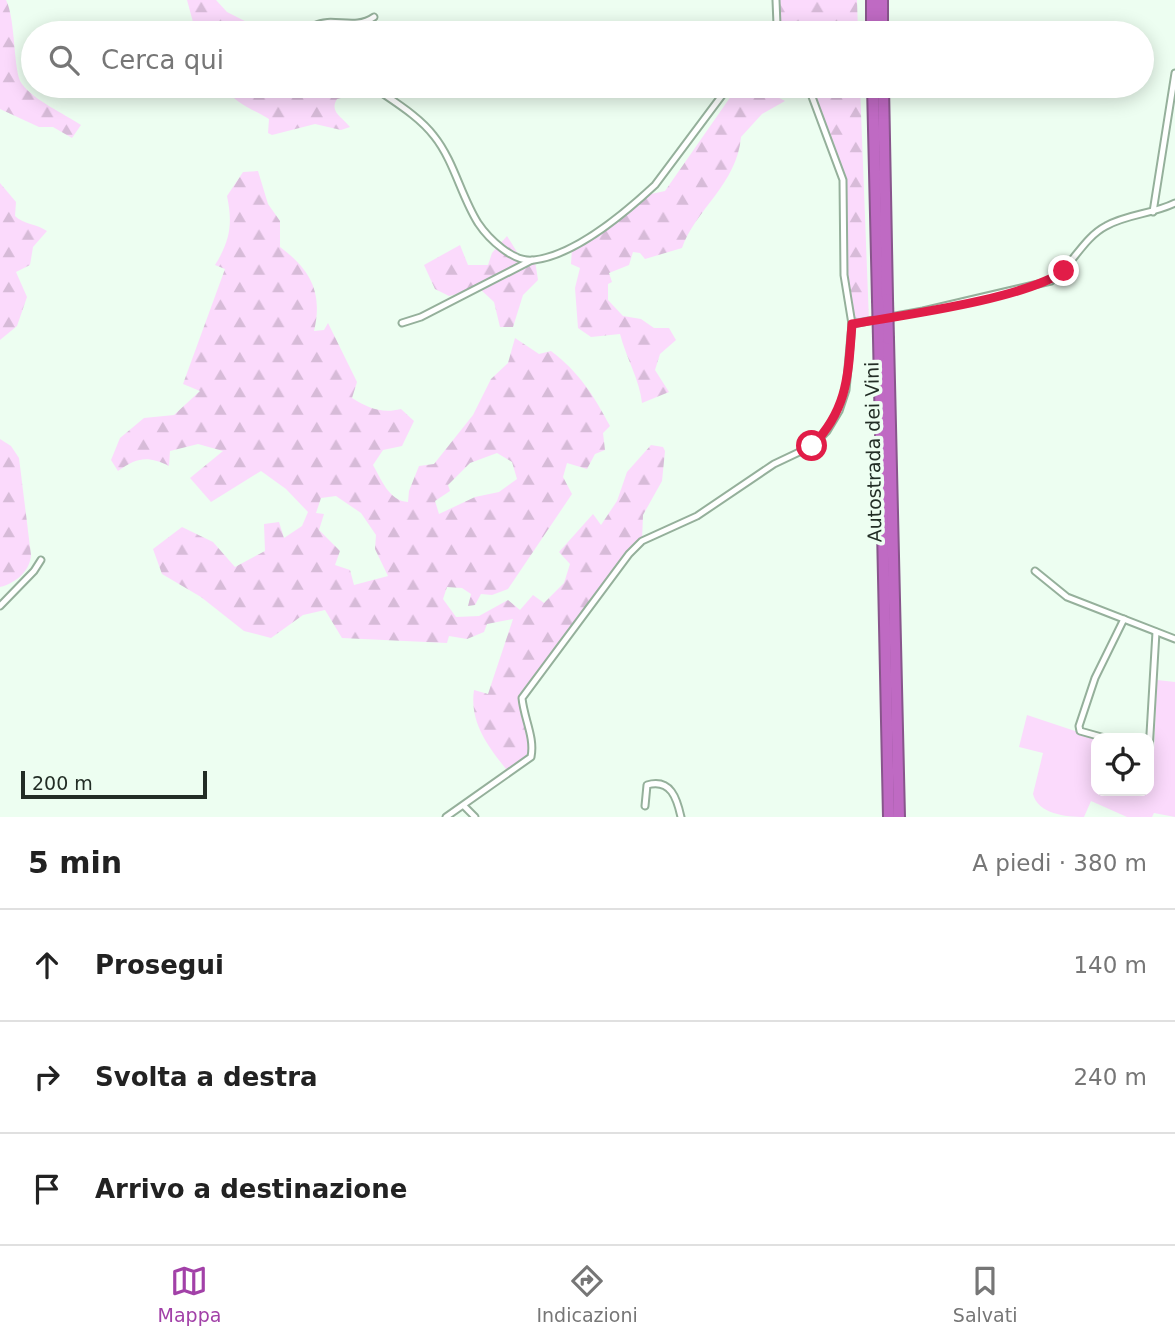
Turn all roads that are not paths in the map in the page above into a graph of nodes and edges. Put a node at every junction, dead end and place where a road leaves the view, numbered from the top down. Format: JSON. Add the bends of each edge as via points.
{"nodes":[{"id":1,"x":776,"y":0,"type":"edge"},
{"id":2,"x":872,"y":0,"type":"edge"},
{"id":3,"x":882,"y":0,"type":"edge"},
{"id":4,"x":374,"y":17,"type":"dead end"},
{"id":5,"x":365,"y":21,"type":"edge"},
{"id":6,"x":777,"y":21,"type":"edge"},
{"id":7,"x":872,"y":21,"type":"edge"},
{"id":8,"x":882,"y":21,"type":"edge"},
{"id":9,"x":1175,"y":73,"type":"edge"},
{"id":10,"x":387,"y":98,"type":"edge"},
{"id":11,"x":720,"y":98,"type":"edge"},
{"id":12,"x":812,"y":98,"type":"edge"},
{"id":13,"x":874,"y":98,"type":"edge"},
{"id":14,"x":883,"y":98,"type":"edge"},
{"id":15,"x":1175,"y":203,"type":"edge"},
{"id":16,"x":1153,"y":212,"type":"junction"},
{"id":17,"x":531,"y":260,"type":"junction"},
{"id":18,"x":883,"y":299,"type":"junction"},
{"id":19,"x":402,"y":323,"type":"dead end"},
{"id":20,"x":852,"y":324,"type":"junction"},
{"id":21,"x":41,"y":559,"type":"dead end"},
{"id":22,"x":1035,"y":571,"type":"dead end"},
{"id":23,"x":0,"y":606,"type":"edge"},
{"id":24,"x":1124,"y":619,"type":"junction"},
{"id":25,"x":1156,"y":632,"type":"junction"},
{"id":26,"x":1175,"y":639,"type":"edge"},
{"id":27,"x":1150,"y":733,"type":"edge"},
{"id":28,"x":1091,"y":734,"type":"edge"},
{"id":29,"x":464,"y":806,"type":"junction"},
{"id":30,"x":645,"y":806,"type":"dead end"},
{"id":31,"x":894,"y":815,"type":"edge"},
{"id":32,"x":446,"y":817,"type":"edge"},
{"id":33,"x":475,"y":817,"type":"edge"},
{"id":34,"x":681,"y":817,"type":"edge"}],
"edges":[{"from":1,"to":6,"type":"street"},
{"from":2,"to":7,"type":"highway"},
{"from":3,"to":8,"type":"highway"},
{"from":4,"to":5,"type":"street"},
{"from":9,"to":16,"type":"street"},
{"from":10,"to":17,"type":"street","via":[[435,137],[487,236]]},
{"from":11,"to":17,"type":"street","via":[[642,197],[572,249]]},
{"from":12,"to":20,"type":"street","via":[[843,180],[844,275]]},
{"from":13,"to":18,"type":"highway","name":"Autostrada dei Vini"},
{"from":14,"to":18,"type":"highway","name":"Autostrada dei Vini"},
{"from":15,"to":16,"type":"street"},
{"from":16,"to":20,"type":"street","via":[[1107,225],[1051,281]]},
{"from":17,"to":19,"type":"street"},
{"from":18,"to":31,"type":"highway","name":"Autostrada dei Vini","bridge":true},
{"from":20,"to":29,"type":"street","via":[[846,390],[827,431],[812,446],[774,464],[697,516],[642,541],[629,554],[522,698],[523,716],[534,744],[531,757]]},
{"from":21,"to":23,"type":"street"},
{"from":22,"to":24,"type":"street","via":[[1067,597]]},
{"from":24,"to":25,"type":"street"},
{"from":24,"to":28,"type":"street","via":[[1095,678],[1079,726],[1080,731]]},
{"from":25,"to":26,"type":"street"},
{"from":25,"to":27,"type":"street"},
{"from":29,"to":32,"type":"street"},
{"from":29,"to":33,"type":"street"},
{"from":30,"to":34,"type":"street","via":[[647,785],[665,785],[673,792]]}]}
